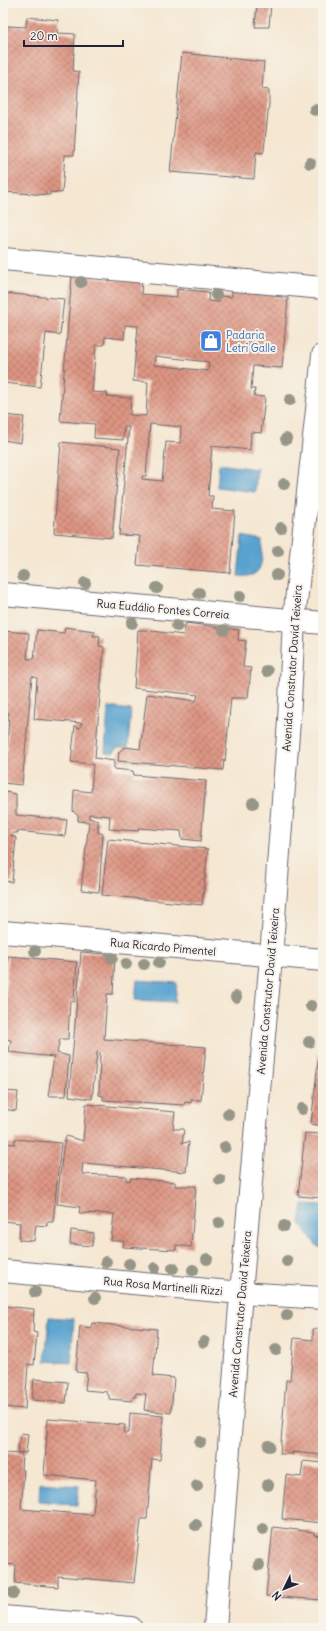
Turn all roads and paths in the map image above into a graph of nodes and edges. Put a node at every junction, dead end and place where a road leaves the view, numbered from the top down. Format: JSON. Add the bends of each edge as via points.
{"nodes":[{"id":1,"x":3,"y":259,"type":"edge"},
{"id":2,"x":323,"y":288,"type":"edge"},
{"id":3,"x":323,"y":355,"type":"edge"},
{"id":4,"x":3,"y":594,"type":"edge"},
{"id":5,"x":294,"y":620,"type":"junction"},
{"id":6,"x":323,"y":623,"type":"edge"},
{"id":7,"x":3,"y":932,"type":"edge"},
{"id":8,"x":271,"y":957,"type":"junction"},
{"id":9,"x":323,"y":960,"type":"edge"},
{"id":10,"x":3,"y":1271,"type":"edge"},
{"id":11,"x":241,"y":1293,"type":"junction"},
{"id":12,"x":323,"y":1298,"type":"edge"},
{"id":13,"x":3,"y":1617,"type":"edge"},
{"id":14,"x":131,"y":1628,"type":"edge"},
{"id":15,"x":215,"y":1628,"type":"edge"}],
"edges":[{"from":1,"to":2,"type":"street"},
{"from":3,"to":5,"type":"street","name":"Avenida Construtor David Teixeira"},
{"from":4,"to":5,"type":"street","name":"Rua Eudálio Fontes Correia"},
{"from":5,"to":6,"type":"street","name":"Rua Eudálio Fontes Correia"},
{"from":5,"to":8,"type":"street","name":"Avenida Construtor David Teixeira"},
{"from":7,"to":8,"type":"street","name":"Rua Ricardo Pimentel"},
{"from":8,"to":9,"type":"street","name":"Rua Ricardo Pimentel"},
{"from":8,"to":11,"type":"street","name":"Avenida Construtor David Teixeira"},
{"from":10,"to":11,"type":"street","name":"Rua Rosa Martinelli Rizzi"},
{"from":11,"to":12,"type":"street","name":"Rua Rosa Martinelli Rizzi"},
{"from":11,"to":15,"type":"street","name":"Avenida Construtor David Teixeira"},
{"from":13,"to":14,"type":"street"}]}
